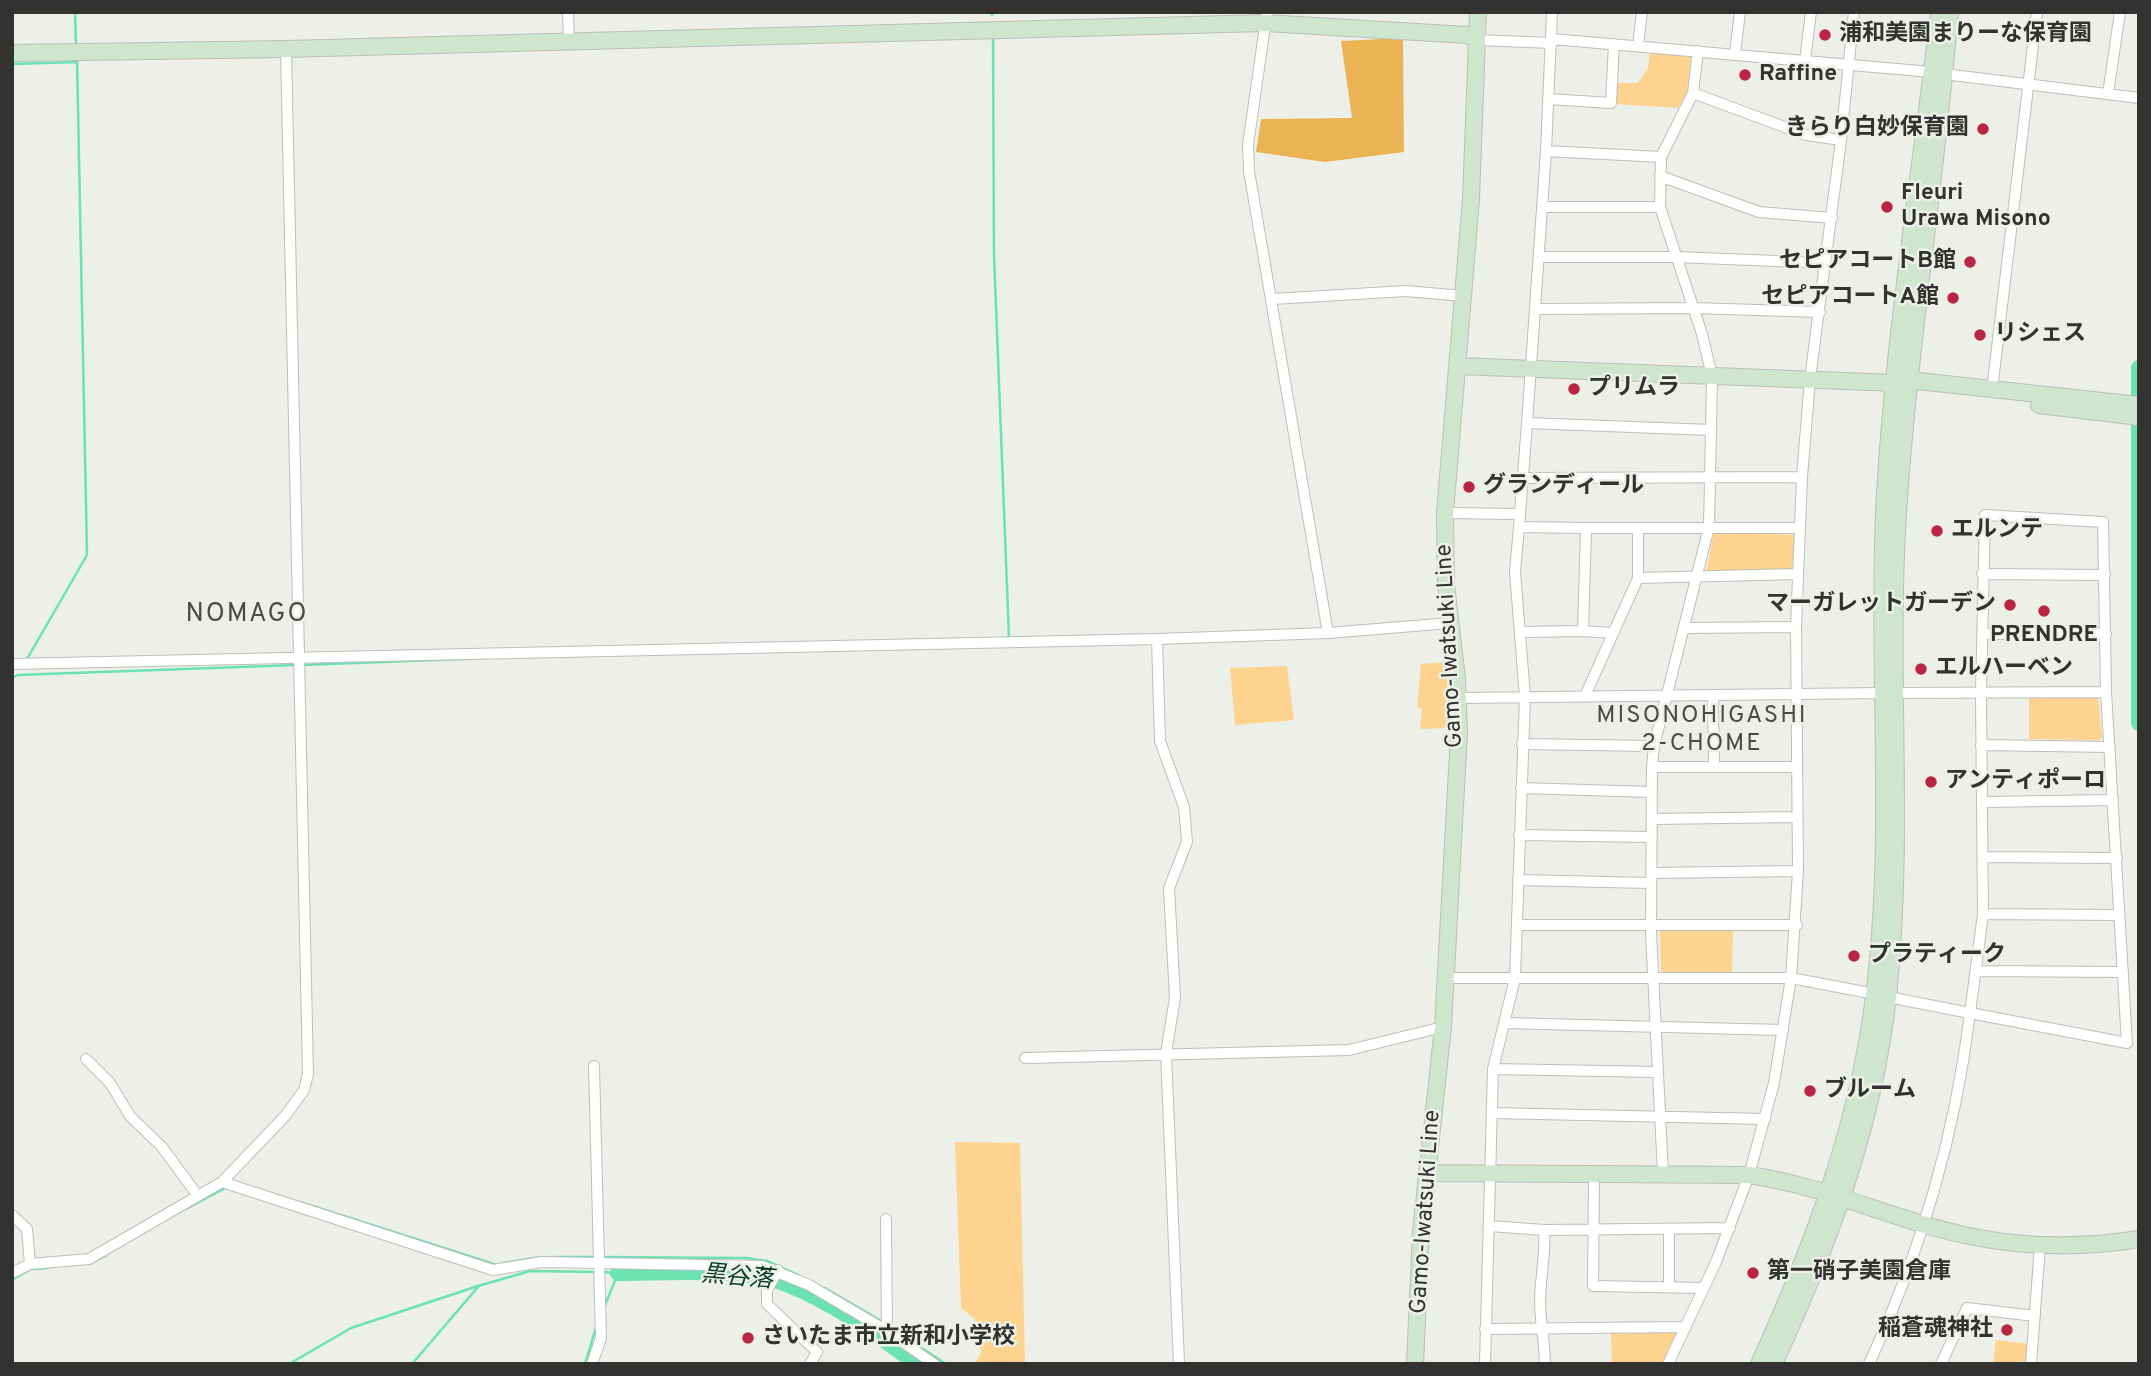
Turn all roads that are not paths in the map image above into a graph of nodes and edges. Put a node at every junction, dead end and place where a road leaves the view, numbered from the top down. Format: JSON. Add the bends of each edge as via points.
{"nodes":[{"id":1,"x":568,"y":12,"type":"edge"},
{"id":2,"x":1478,"y":12,"type":"edge"},
{"id":3,"x":1552,"y":12,"type":"edge"},
{"id":4,"x":1642,"y":12,"type":"edge"},
{"id":5,"x":1740,"y":12,"type":"edge"},
{"id":6,"x":1811,"y":12,"type":"edge"},
{"id":7,"x":1854,"y":12,"type":"edge"},
{"id":8,"x":1939,"y":12,"type":"edge"},
{"id":9,"x":1950,"y":12,"type":"edge"},
{"id":10,"x":2037,"y":12,"type":"edge"},
{"id":11,"x":2120,"y":12,"type":"edge"},
{"id":12,"x":1266,"y":18,"type":"edge"},
{"id":13,"x":1477,"y":40,"type":"junction"},
{"id":14,"x":569,"y":41,"type":"junction"},
{"id":15,"x":1552,"y":41,"type":"junction"},
{"id":16,"x":1614,"y":44,"type":"junction"},
{"id":17,"x":1638,"y":46,"type":"junction"},
{"id":18,"x":286,"y":49,"type":"junction"},
{"id":19,"x":1698,"y":51,"type":"junction"},
{"id":20,"x":12,"y":53,"type":"edge"},
{"id":21,"x":1735,"y":54,"type":"junction"},
{"id":22,"x":1805,"y":61,"type":"junction"},
{"id":23,"x":1847,"y":64,"type":"junction"},
{"id":24,"x":1938,"y":73,"type":"junction"},
{"id":25,"x":2028,"y":83,"type":"junction"},
{"id":26,"x":1693,"y":93,"type":"junction"},
{"id":27,"x":2108,"y":94,"type":"junction"},
{"id":28,"x":2139,"y":98,"type":"edge"},
{"id":29,"x":1548,"y":99,"type":"junction"},
{"id":30,"x":1841,"y":140,"type":"junction"},
{"id":31,"x":1546,"y":151,"type":"junction"},
{"id":32,"x":1661,"y":157,"type":"junction"},
{"id":33,"x":1660,"y":176,"type":"junction"},
{"id":34,"x":1544,"y":206,"type":"junction"},
{"id":35,"x":1660,"y":207,"type":"junction"},
{"id":36,"x":1832,"y":218,"type":"junction"},
{"id":37,"x":1540,"y":257,"type":"junction"},
{"id":38,"x":1676,"y":257,"type":"junction"},
{"id":39,"x":1826,"y":264,"type":"junction"},
{"id":40,"x":1463,"y":296,"type":"junction"},
{"id":41,"x":1272,"y":299,"type":"junction"},
{"id":42,"x":1693,"y":308,"type":"junction"},
{"id":43,"x":1536,"y":309,"type":"junction"},
{"id":44,"x":1821,"y":312,"type":"junction"},
{"id":45,"x":1458,"y":366,"type":"junction"},
{"id":46,"x":1532,"y":369,"type":"junction"},
{"id":47,"x":1712,"y":376,"type":"junction"},
{"id":48,"x":1810,"y":379,"type":"junction"},
{"id":49,"x":1904,"y":384,"type":"junction"},
{"id":50,"x":1992,"y":390,"type":"junction"},
{"id":51,"x":2139,"y":405,"type":"edge"},
{"id":52,"x":2113,"y":408,"type":"junction"},
{"id":53,"x":2139,"y":418,"type":"edge"},
{"id":54,"x":1527,"y":423,"type":"junction"},
{"id":55,"x":1711,"y":430,"type":"junction"},
{"id":56,"x":1710,"y":477,"type":"junction"},
{"id":57,"x":1802,"y":477,"type":"junction"},
{"id":58,"x":1521,"y":478,"type":"junction"},
{"id":59,"x":1445,"y":513,"type":"junction"},
{"id":60,"x":1519,"y":514,"type":"junction"},
{"id":61,"x":1519,"y":527,"type":"junction"},
{"id":62,"x":1709,"y":527,"type":"junction"},
{"id":63,"x":1586,"y":528,"type":"junction"},
{"id":64,"x":1638,"y":528,"type":"junction"},
{"id":65,"x":1800,"y":528,"type":"junction"},
{"id":66,"x":1982,"y":574,"type":"junction"},
{"id":67,"x":1797,"y":575,"type":"junction"},
{"id":68,"x":2105,"y":575,"type":"junction"},
{"id":69,"x":1638,"y":578,"type":"junction"},
{"id":70,"x":1698,"y":578,"type":"junction"},
{"id":71,"x":1450,"y":623,"type":"junction"},
{"id":72,"x":1796,"y":627,"type":"junction"},
{"id":73,"x":1685,"y":628,"type":"junction"},
{"id":74,"x":1583,"y":631,"type":"junction"},
{"id":75,"x":1522,"y":632,"type":"junction"},
{"id":76,"x":1328,"y":633,"type":"junction"},
{"id":77,"x":1613,"y":633,"type":"junction"},
{"id":78,"x":1982,"y":634,"type":"junction"},
{"id":79,"x":2106,"y":634,"type":"junction"},
{"id":80,"x":1157,"y":639,"type":"junction"},
{"id":81,"x":299,"y":657,"type":"junction"},
{"id":82,"x":12,"y":664,"type":"edge"},
{"id":83,"x":2106,"y":692,"type":"junction"},
{"id":84,"x":1888,"y":693,"type":"junction"},
{"id":85,"x":1797,"y":694,"type":"junction"},
{"id":86,"x":1981,"y":694,"type":"junction"},
{"id":87,"x":1667,"y":695,"type":"junction"},
{"id":88,"x":1713,"y":695,"type":"junction"},
{"id":89,"x":1585,"y":696,"type":"junction"},
{"id":90,"x":1525,"y":697,"type":"junction"},
{"id":91,"x":1459,"y":698,"type":"junction"},
{"id":92,"x":1522,"y":744,"type":"junction"},
{"id":93,"x":1981,"y":745,"type":"junction"},
{"id":94,"x":1654,"y":746,"type":"junction"},
{"id":95,"x":2110,"y":747,"type":"junction"},
{"id":96,"x":1652,"y":767,"type":"junction"},
{"id":97,"x":1714,"y":767,"type":"junction"},
{"id":98,"x":1797,"y":767,"type":"junction"},
{"id":99,"x":1521,"y":788,"type":"junction"},
{"id":100,"x":1651,"y":792,"type":"junction"},
{"id":101,"x":2113,"y":800,"type":"junction"},
{"id":102,"x":1983,"y":802,"type":"junction"},
{"id":103,"x":1797,"y":817,"type":"junction"},
{"id":104,"x":1652,"y":819,"type":"junction"},
{"id":105,"x":1519,"y":835,"type":"junction"},
{"id":106,"x":1651,"y":837,"type":"junction"},
{"id":107,"x":1984,"y":857,"type":"junction"},
{"id":108,"x":2116,"y":858,"type":"junction"},
{"id":109,"x":1798,"y":871,"type":"junction"},
{"id":110,"x":1651,"y":878,"type":"junction"},
{"id":111,"x":1518,"y":880,"type":"junction"},
{"id":112,"x":1983,"y":914,"type":"junction"},
{"id":113,"x":2118,"y":915,"type":"junction"},
{"id":114,"x":1651,"y":924,"type":"junction"},
{"id":115,"x":1517,"y":925,"type":"junction"},
{"id":116,"x":1797,"y":925,"type":"junction"},
{"id":117,"x":1977,"y":971,"type":"junction"},
{"id":118,"x":2123,"y":972,"type":"junction"},
{"id":119,"x":1445,"y":978,"type":"junction"},
{"id":120,"x":1515,"y":978,"type":"junction"},
{"id":121,"x":1791,"y":978,"type":"junction"},
{"id":122,"x":1655,"y":979,"type":"junction"},
{"id":123,"x":1881,"y":995,"type":"junction"},
{"id":124,"x":1970,"y":1013,"type":"junction"},
{"id":125,"x":1504,"y":1023,"type":"junction"},
{"id":126,"x":1443,"y":1027,"type":"junction"},
{"id":127,"x":1657,"y":1029,"type":"junction"},
{"id":128,"x":1783,"y":1030,"type":"junction"},
{"id":129,"x":1166,"y":1053,"type":"junction"},
{"id":130,"x":1025,"y":1058,"type":"dead end"},
{"id":131,"x":86,"y":1059,"type":"dead end"},
{"id":132,"x":594,"y":1066,"type":"dead end"},
{"id":133,"x":1493,"y":1069,"type":"junction"},
{"id":134,"x":1658,"y":1072,"type":"junction"},
{"id":135,"x":1492,"y":1114,"type":"junction"},
{"id":136,"x":1660,"y":1117,"type":"junction"},
{"id":137,"x":1765,"y":1119,"type":"junction"},
{"id":138,"x":1426,"y":1174,"type":"junction"},
{"id":139,"x":1490,"y":1174,"type":"junction"},
{"id":140,"x":1594,"y":1174,"type":"junction"},
{"id":141,"x":1662,"y":1174,"type":"junction"},
{"id":142,"x":1749,"y":1175,"type":"junction"},
{"id":143,"x":222,"y":1182,"type":"junction"},
{"id":144,"x":1837,"y":1195,"type":"junction"},
{"id":145,"x":198,"y":1196,"type":"junction"},
{"id":146,"x":12,"y":1215,"type":"edge"},
{"id":147,"x":886,"y":1219,"type":"dead end"},
{"id":148,"x":1924,"y":1224,"type":"junction"},
{"id":149,"x":1490,"y":1226,"type":"junction"},
{"id":150,"x":1593,"y":1227,"type":"junction"},
{"id":151,"x":1730,"y":1227,"type":"junction"},
{"id":152,"x":1669,"y":1229,"type":"junction"},
{"id":153,"x":1544,"y":1230,"type":"junction"},
{"id":154,"x":2139,"y":1239,"type":"edge"},
{"id":155,"x":2040,"y":1246,"type":"junction"},
{"id":156,"x":30,"y":1264,"type":"junction"},
{"id":157,"x":600,"y":1264,"type":"junction"},
{"id":158,"x":778,"y":1270,"type":"junction"},
{"id":159,"x":12,"y":1273,"type":"edge"},
{"id":160,"x":1669,"y":1286,"type":"junction"},
{"id":161,"x":1704,"y":1288,"type":"junction"},
{"id":162,"x":2035,"y":1316,"type":"junction"},
{"id":163,"x":1686,"y":1327,"type":"junction"},
{"id":164,"x":1545,"y":1328,"type":"junction"},
{"id":165,"x":1485,"y":1329,"type":"junction"},
{"id":166,"x":887,"y":1331,"type":"junction"},
{"id":167,"x":592,"y":1364,"type":"edge"},
{"id":168,"x":810,"y":1364,"type":"edge"},
{"id":169,"x":934,"y":1364,"type":"edge"},
{"id":170,"x":1179,"y":1364,"type":"edge"},
{"id":171,"x":1415,"y":1364,"type":"edge"},
{"id":172,"x":1485,"y":1364,"type":"edge"},
{"id":173,"x":1545,"y":1364,"type":"edge"},
{"id":174,"x":1668,"y":1364,"type":"edge"},
{"id":175,"x":1759,"y":1364,"type":"edge"},
{"id":176,"x":1773,"y":1364,"type":"edge"},
{"id":177,"x":1869,"y":1364,"type":"edge"},
{"id":178,"x":1941,"y":1364,"type":"edge"},
{"id":179,"x":2031,"y":1364,"type":"edge"}],
"edges":[{"from":1,"to":14,"type":"street"},
{"from":2,"to":13,"type":"street","name":"Gamo-Iwatsuki Line"},
{"from":3,"to":15,"type":"street"},
{"from":4,"to":17,"type":"street"},
{"from":5,"to":21,"type":"street"},
{"from":6,"to":22,"type":"street"},
{"from":7,"to":23,"type":"street"},
{"from":8,"to":24,"type":"street"},
{"from":9,"to":24,"type":"street"},
{"from":10,"to":25,"type":"street"},
{"from":11,"to":27,"type":"street"},
{"from":12,"to":13,"type":"street","via":[[1467,35]]},
{"from":12,"to":14,"type":"street"},
{"from":12,"to":41,"type":"street","via":[[1248,145]]},
{"from":13,"to":15,"type":"street"},
{"from":13,"to":40,"type":"street","name":"Gamo-Iwatsuki Line"},
{"from":14,"to":18,"type":"street"},
{"from":15,"to":16,"type":"street"},
{"from":15,"to":29,"type":"street"},
{"from":16,"to":17,"type":"street"},
{"from":16,"to":29,"type":"street","via":[[1611,103]]},
{"from":17,"to":19,"type":"street"},
{"from":18,"to":20,"type":"street"},
{"from":18,"to":81,"type":"street"},
{"from":19,"to":21,"type":"street"},
{"from":19,"to":26,"type":"street"},
{"from":21,"to":22,"type":"street"},
{"from":22,"to":23,"type":"street"},
{"from":23,"to":24,"type":"street"},
{"from":23,"to":30,"type":"street"},
{"from":24,"to":25,"type":"street"},
{"from":24,"to":49,"type":"street","via":[[1917,178]]},
{"from":25,"to":27,"type":"street"},
{"from":25,"to":50,"type":"street"},
{"from":26,"to":30,"type":"street","via":[[1806,135]]},
{"from":26,"to":32,"type":"street"},
{"from":27,"to":28,"type":"street"},
{"from":29,"to":31,"type":"street"},
{"from":30,"to":36,"type":"street"},
{"from":31,"to":32,"type":"street"},
{"from":31,"to":34,"type":"street"},
{"from":32,"to":33,"type":"street"},
{"from":33,"to":35,"type":"street"},
{"from":33,"to":36,"type":"street","via":[[1759,212]]},
{"from":34,"to":35,"type":"street"},
{"from":34,"to":37,"type":"street"},
{"from":35,"to":38,"type":"street"},
{"from":36,"to":39,"type":"street"},
{"from":37,"to":38,"type":"street"},
{"from":37,"to":43,"type":"street"},
{"from":38,"to":39,"type":"street"},
{"from":38,"to":42,"type":"street"},
{"from":39,"to":44,"type":"street"},
{"from":40,"to":41,"type":"street","via":[[1406,292]]},
{"from":40,"to":45,"type":"street","name":"Gamo-Iwatsuki Line"},
{"from":41,"to":76,"type":"street"},
{"from":42,"to":43,"type":"street"},
{"from":42,"to":44,"type":"street"},
{"from":42,"to":47,"type":"street"},
{"from":43,"to":46,"type":"street"},
{"from":44,"to":48,"type":"street"},
{"from":45,"to":46,"type":"street"},
{"from":45,"to":59,"type":"street","name":"Gamo-Iwatsuki Line"},
{"from":46,"to":47,"type":"street"},
{"from":46,"to":54,"type":"street"},
{"from":47,"to":48,"type":"street"},
{"from":47,"to":55,"type":"street"},
{"from":48,"to":49,"type":"street"},
{"from":48,"to":57,"type":"street"},
{"from":49,"to":50,"type":"street"},
{"from":49,"to":52,"type":"street"},
{"from":49,"to":84,"type":"street","via":[[1884,512]]},
{"from":50,"to":52,"type":"street"},
{"from":51,"to":52,"type":"street"},
{"from":52,"to":53,"type":"street"},
{"from":54,"to":55,"type":"street"},
{"from":54,"to":58,"type":"street"},
{"from":55,"to":56,"type":"street"},
{"from":56,"to":57,"type":"street"},
{"from":56,"to":58,"type":"street"},
{"from":56,"to":62,"type":"street"},
{"from":57,"to":65,"type":"street"},
{"from":58,"to":60,"type":"street"},
{"from":59,"to":60,"type":"street"},
{"from":59,"to":71,"type":"street","name":"Gamo-Iwatsuki Line"},
{"from":60,"to":61,"type":"street"},
{"from":61,"to":63,"type":"street"},
{"from":61,"to":75,"type":"street","via":[[1515,572]]},
{"from":62,"to":64,"type":"street"},
{"from":62,"to":65,"type":"street"},
{"from":62,"to":70,"type":"street"},
{"from":63,"to":64,"type":"street"},
{"from":63,"to":74,"type":"street"},
{"from":64,"to":69,"type":"street"},
{"from":65,"to":67,"type":"street"},
{"from":66,"to":68,"type":"street"},
{"from":66,"to":68,"type":"street","via":[[1985,515],[2103,522]]},
{"from":66,"to":78,"type":"street"},
{"from":67,"to":70,"type":"street"},
{"from":67,"to":72,"type":"street"},
{"from":68,"to":79,"type":"street"},
{"from":69,"to":70,"type":"street"},
{"from":69,"to":77,"type":"street"},
{"from":70,"to":73,"type":"street"},
{"from":71,"to":76,"type":"street"},
{"from":71,"to":91,"type":"street","name":"Gamo-Iwatsuki Line"},
{"from":72,"to":73,"type":"street"},
{"from":72,"to":85,"type":"street"},
{"from":73,"to":87,"type":"street"},
{"from":74,"to":75,"type":"street"},
{"from":74,"to":77,"type":"street"},
{"from":75,"to":90,"type":"street"},
{"from":76,"to":80,"type":"street"},
{"from":77,"to":89,"type":"street"},
{"from":78,"to":79,"type":"street"},
{"from":78,"to":86,"type":"street"},
{"from":79,"to":83,"type":"street"},
{"from":80,"to":81,"type":"street"},
{"from":80,"to":129,"type":"street","via":[[1160,741],[1184,807],[1187,842],[1169,888],[1175,998]]},
{"from":81,"to":82,"type":"street"},
{"from":81,"to":143,"type":"street","via":[[308,1074],[304,1090],[286,1115]]},
{"from":83,"to":86,"type":"street"},
{"from":83,"to":95,"type":"street"},
{"from":84,"to":85,"type":"street"},
{"from":84,"to":86,"type":"street"},
{"from":84,"to":123,"type":"street","via":[[1895,855]]},
{"from":85,"to":88,"type":"street"},
{"from":85,"to":98,"type":"street"},
{"from":86,"to":93,"type":"street"},
{"from":87,"to":88,"type":"street"},
{"from":87,"to":89,"type":"street"},
{"from":87,"to":94,"type":"street"},
{"from":88,"to":97,"type":"street"},
{"from":89,"to":90,"type":"street"},
{"from":90,"to":91,"type":"street"},
{"from":90,"to":92,"type":"street"},
{"from":91,"to":119,"type":"street","name":"Gamo-Iwatsuki Line"},
{"from":92,"to":94,"type":"street"},
{"from":92,"to":99,"type":"street"},
{"from":93,"to":95,"type":"street"},
{"from":93,"to":102,"type":"street"},
{"from":94,"to":96,"type":"street"},
{"from":95,"to":101,"type":"street"},
{"from":96,"to":97,"type":"street"},
{"from":96,"to":100,"type":"street"},
{"from":97,"to":98,"type":"street"},
{"from":98,"to":103,"type":"street"},
{"from":99,"to":100,"type":"street"},
{"from":99,"to":105,"type":"street"},
{"from":100,"to":104,"type":"street"},
{"from":101,"to":102,"type":"street"},
{"from":101,"to":108,"type":"street"},
{"from":102,"to":107,"type":"street"},
{"from":103,"to":104,"type":"street"},
{"from":103,"to":109,"type":"street"},
{"from":104,"to":106,"type":"street"},
{"from":105,"to":106,"type":"street"},
{"from":105,"to":111,"type":"street"},
{"from":106,"to":110,"type":"street"},
{"from":107,"to":108,"type":"street"},
{"from":107,"to":112,"type":"street"},
{"from":108,"to":113,"type":"street"},
{"from":109,"to":110,"type":"street"},
{"from":109,"to":116,"type":"street"},
{"from":110,"to":111,"type":"street"},
{"from":110,"to":114,"type":"street"},
{"from":111,"to":115,"type":"street"},
{"from":112,"to":113,"type":"street"},
{"from":112,"to":117,"type":"street"},
{"from":113,"to":118,"type":"street"},
{"from":114,"to":115,"type":"street"},
{"from":114,"to":116,"type":"street"},
{"from":114,"to":122,"type":"street"},
{"from":115,"to":120,"type":"street"},
{"from":116,"to":121,"type":"street"},
{"from":117,"to":118,"type":"street"},
{"from":117,"to":124,"type":"street"},
{"from":118,"to":124,"type":"street","via":[[2127,1043]]},
{"from":119,"to":120,"type":"street"},
{"from":119,"to":126,"type":"street","name":"Gamo-Iwatsuki Line"},
{"from":120,"to":122,"type":"street"},
{"from":120,"to":125,"type":"street"},
{"from":121,"to":122,"type":"street"},
{"from":121,"to":123,"type":"street"},
{"from":121,"to":128,"type":"street"},
{"from":122,"to":127,"type":"street"},
{"from":123,"to":124,"type":"street"},
{"from":123,"to":144,"type":"street","via":[[1870,1099]]},
{"from":124,"to":148,"type":"street","via":[[1953,1120]]},
{"from":125,"to":127,"type":"street"},
{"from":125,"to":133,"type":"street"},
{"from":126,"to":129,"type":"street","via":[[1349,1050]]},
{"from":126,"to":138,"type":"street","name":"Gamo-Iwatsuki Line"},
{"from":127,"to":128,"type":"street"},
{"from":127,"to":134,"type":"street"},
{"from":128,"to":137,"type":"street"},
{"from":129,"to":130,"type":"street"},
{"from":129,"to":170,"type":"street"},
{"from":131,"to":145,"type":"street"},
{"from":132,"to":157,"type":"street"},
{"from":133,"to":134,"type":"street"},
{"from":133,"to":135,"type":"street"},
{"from":134,"to":136,"type":"street"},
{"from":135,"to":136,"type":"street"},
{"from":135,"to":139,"type":"street"},
{"from":136,"to":137,"type":"street"},
{"from":136,"to":141,"type":"street"},
{"from":137,"to":142,"type":"street"},
{"from":138,"to":139,"type":"street"},
{"from":138,"to":171,"type":"street","name":"Gamo-Iwatsuki Line"},
{"from":139,"to":140,"type":"street"},
{"from":139,"to":149,"type":"street"},
{"from":140,"to":141,"type":"street"},
{"from":140,"to":150,"type":"street"},
{"from":141,"to":142,"type":"street"},
{"from":142,"to":144,"type":"street"},
{"from":142,"to":151,"type":"street"},
{"from":143,"to":145,"type":"street"},
{"from":143,"to":157,"type":"street","via":[[493,1270],[542,1262]]},
{"from":144,"to":148,"type":"street"},
{"from":144,"to":175,"type":"street"},
{"from":144,"to":176,"type":"street","via":[[1810,1285]]},
{"from":145,"to":156,"type":"street","via":[[89,1259]]},
{"from":146,"to":156,"type":"street","via":[[27,1229]]},
{"from":147,"to":166,"type":"street"},
{"from":148,"to":155,"type":"street"},
{"from":148,"to":177,"type":"street","via":[[1897,1303]]},
{"from":149,"to":153,"type":"street"},
{"from":149,"to":165,"type":"street"},
{"from":150,"to":152,"type":"street"},
{"from":150,"to":153,"type":"street"},
{"from":150,"to":160,"type":"street","via":[[1593,1286]]},
{"from":151,"to":152,"type":"street"},
{"from":151,"to":161,"type":"street"},
{"from":152,"to":160,"type":"street"},
{"from":153,"to":164,"type":"street","via":[[1546,1261],[1540,1305]]},
{"from":154,"to":155,"type":"street"},
{"from":155,"to":162,"type":"street"},
{"from":156,"to":159,"type":"street"},
{"from":157,"to":158,"type":"street","via":[[746,1265]]},
{"from":157,"to":167,"type":"street","via":[[601,1338]]},
{"from":158,"to":166,"type":"street"},
{"from":158,"to":168,"type":"street","via":[[767,1290],[767,1304],[817,1352]]},
{"from":160,"to":161,"type":"street"},
{"from":161,"to":163,"type":"street"},
{"from":162,"to":178,"type":"street","via":[[1967,1308]]},
{"from":162,"to":179,"type":"street"},
{"from":163,"to":164,"type":"street"},
{"from":163,"to":174,"type":"street"},
{"from":164,"to":165,"type":"street"},
{"from":164,"to":173,"type":"street"},
{"from":165,"to":172,"type":"street"},
{"from":166,"to":169,"type":"street"}]}
